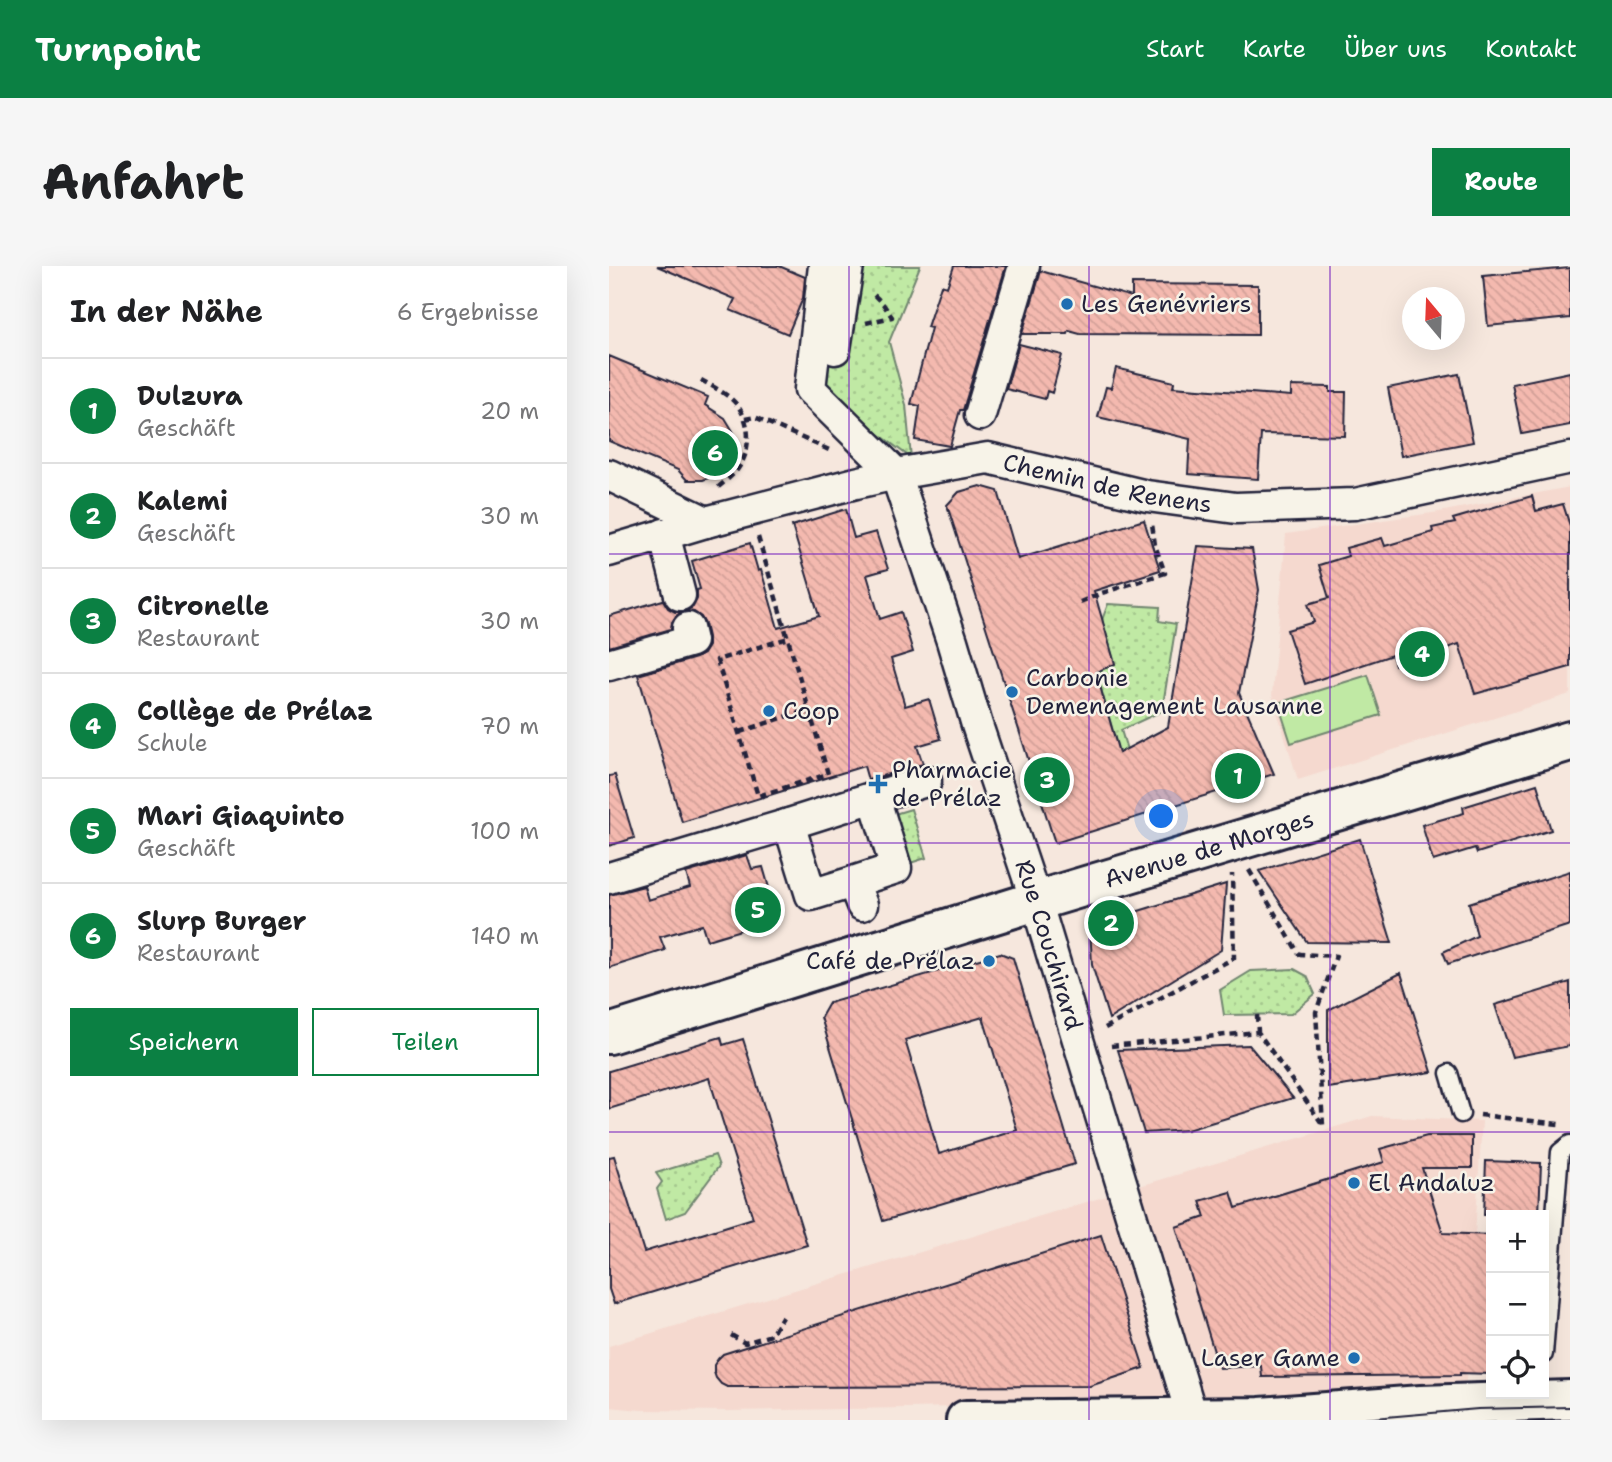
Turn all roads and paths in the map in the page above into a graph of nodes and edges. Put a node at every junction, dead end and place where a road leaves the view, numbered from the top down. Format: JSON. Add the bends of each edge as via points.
{"nodes":[{"id":1,"x":824,"y":266,"type":"edge"},
{"id":2,"x":848,"y":266,"type":"edge"},
{"id":3,"x":1024,"y":266,"type":"edge"},
{"id":4,"x":701,"y":380,"type":"dead end"},
{"id":5,"x":829,"y":409,"type":"junction"},
{"id":6,"x":980,"y":415,"type":"dead end"},
{"id":7,"x":745,"y":419,"type":"junction"},
{"id":8,"x":835,"y":453,"type":"dead end"},
{"id":9,"x":1570,"y":458,"type":"edge"},
{"id":10,"x":896,"y":474,"type":"junction"},
{"id":11,"x":609,"y":475,"type":"edge"},
{"id":12,"x":716,"y":489,"type":"dead end"},
{"id":13,"x":1153,"y":519,"type":"dead end"},
{"id":14,"x":706,"y":522,"type":"junction"},
{"id":15,"x":756,"y":529,"type":"dead end"},
{"id":16,"x":664,"y":534,"type":"junction"},
{"id":17,"x":609,"y":551,"type":"edge"},
{"id":18,"x":680,"y":595,"type":"dead end"},
{"id":19,"x":1080,"y":603,"type":"dead end"},
{"id":20,"x":688,"y":628,"type":"dead end"},
{"id":21,"x":788,"y":638,"type":"junction"},
{"id":22,"x":609,"y":665,"type":"edge"},
{"id":23,"x":809,"y":709,"type":"junction"},
{"id":24,"x":740,"y":732,"type":"junction"},
{"id":25,"x":1570,"y":741,"type":"edge"},
{"id":26,"x":926,"y":782,"type":"dead end"},
{"id":27,"x":874,"y":797,"type":"junction"},
{"id":28,"x":789,"y":824,"type":"junction"},
{"id":29,"x":1248,"y":869,"type":"dead end"},
{"id":30,"x":1232,"y":874,"type":"dead end"},
{"id":31,"x":609,"y":878,"type":"edge"},
{"id":32,"x":1036,"y":901,"type":"junction"},
{"id":33,"x":1257,"y":1015,"type":"dead end"},
{"id":34,"x":1105,"y":1028,"type":"dead end"},
{"id":35,"x":1258,"y":1032,"type":"junction"},
{"id":36,"x":609,"y":1034,"type":"edge"},
{"id":37,"x":1111,"y":1045,"type":"dead end"},
{"id":38,"x":1449,"y":1073,"type":"dead end"},
{"id":39,"x":1466,"y":1114,"type":"joint"},
{"id":40,"x":1570,"y":1125,"type":"edge"},
{"id":41,"x":1570,"y":1144,"type":"edge"},
{"id":42,"x":782,"y":1317,"type":"dead end"},
{"id":43,"x":731,"y":1335,"type":"dead end"},
{"id":44,"x":1545,"y":1336,"type":"edge"},
{"id":45,"x":1570,"y":1400,"type":"edge"},
{"id":46,"x":1193,"y":1419,"type":"edge"},
{"id":47,"x":966,"y":1420,"type":"edge"}],
"edges":[{"from":1,"to":5,"type":"street","via":[[810,389]]},
{"from":2,"to":5,"type":"street"},
{"from":3,"to":6,"type":"street"},
{"from":4,"to":7,"type":"path","via":[[730,398]]},
{"from":5,"to":10,"type":"street"},
{"from":7,"to":8,"type":"path","via":[[755,418]]},
{"from":7,"to":12,"type":"path","via":[[747,451],[737,471]]},
{"from":9,"to":10,"type":"street","name":"Chemin de Renens","via":[[1355,504],[1236,508],[1147,496],[988,458]]},
{"from":10,"to":14,"type":"street","name":"Chemin de Renens"},
{"from":10,"to":32,"type":"street","name":"Rue Couchirard"},
{"from":11,"to":14,"type":"street"},
{"from":13,"to":19,"type":"path","via":[[1155,545],[1165,573]]},
{"from":14,"to":16,"type":"street","name":"Chemin de Renens"},
{"from":15,"to":21,"type":"path"},
{"from":16,"to":17,"type":"street","name":"Chemin de Renens"},
{"from":16,"to":18,"type":"street"},
{"from":20,"to":22,"type":"street","via":[[691,641]]},
{"from":21,"to":23,"type":"path"},
{"from":21,"to":24,"type":"path","via":[[717,660]]},
{"from":23,"to":24,"type":"path"},
{"from":23,"to":24,"type":"path","via":[[828,774],[758,796]]},
{"from":25,"to":32,"type":"main road","name":"Avenue de Morges"},
{"from":26,"to":27,"type":"street"},
{"from":27,"to":28,"type":"street"},
{"from":27,"to":28,"type":"street","via":[[897,868],[857,893],[811,895]]},
{"from":28,"to":31,"type":"street"},
{"from":29,"to":35,"type":"path","via":[[1299,954],[1336,956],[1316,1013],[1323,1125]]},
{"from":30,"to":34,"type":"path","via":[[1234,958]]},
{"from":32,"to":36,"type":"main road","name":"Avenue de Morges"},
{"from":32,"to":46,"type":"street","name":"Rue Couchirard"},
{"from":33,"to":35,"type":"path"},
{"from":35,"to":37,"type":"path"},
{"from":38,"to":39,"type":"lane"},
{"from":39,"to":40,"type":"path"},
{"from":41,"to":44,"type":"lane","via":[[1560,1153]]},
{"from":42,"to":43,"type":"path","via":[[771,1335],[745,1343]]},
{"from":45,"to":46,"type":"main road"},
{"from":46,"to":47,"type":"main road"}]}
